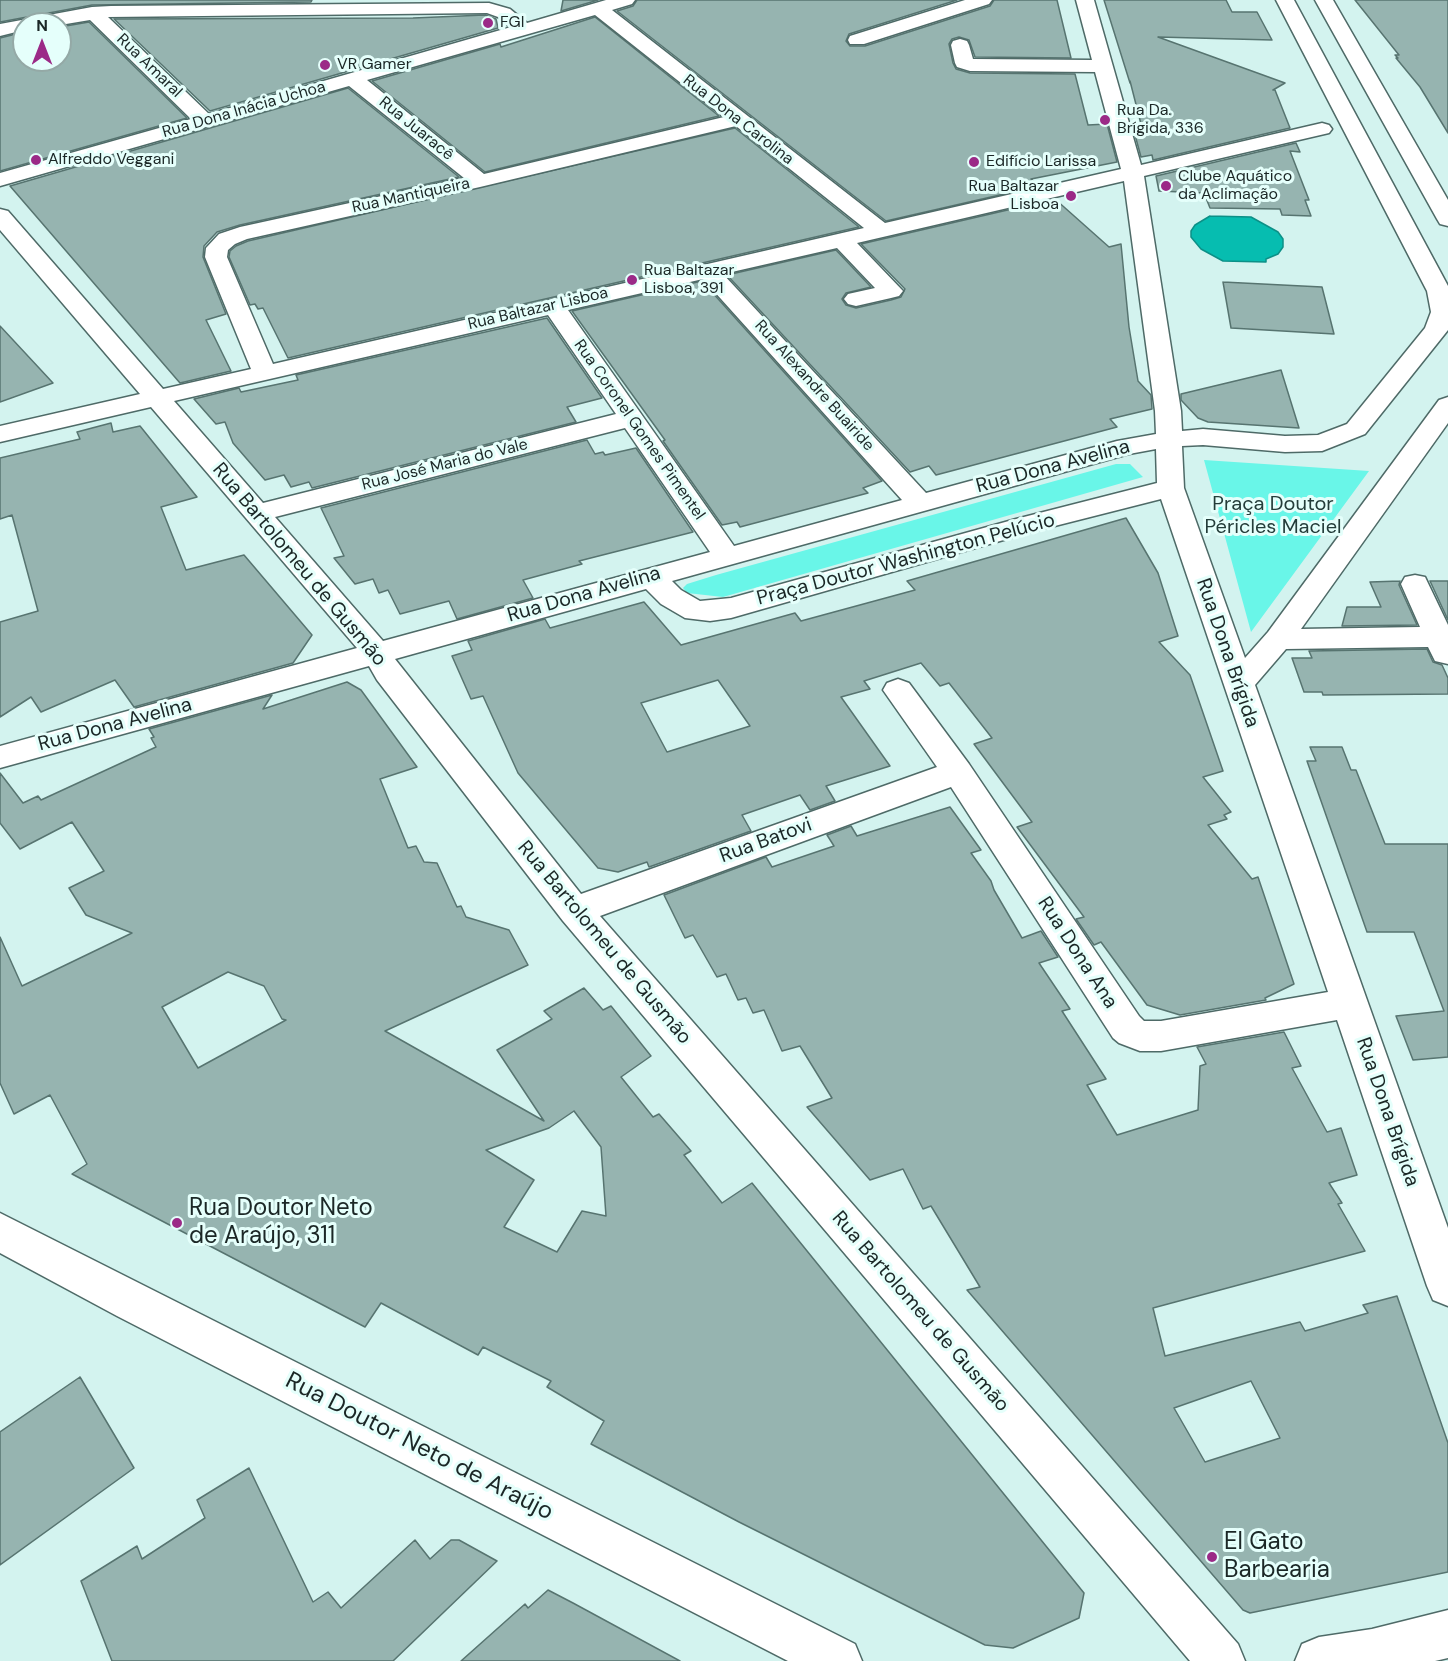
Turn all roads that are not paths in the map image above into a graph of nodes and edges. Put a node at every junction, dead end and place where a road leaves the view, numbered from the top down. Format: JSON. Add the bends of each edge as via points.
{"nodes":[{"id":1,"x":626,"y":0,"type":"edge"},
{"id":2,"x":983,"y":0,"type":"edge"},
{"id":3,"x":1085,"y":0,"type":"edge"},
{"id":4,"x":1285,"y":0,"type":"edge"},
{"id":5,"x":1324,"y":0,"type":"edge"},
{"id":6,"x":252,"y":5,"type":"edge"},
{"id":7,"x":489,"y":8,"type":"junction"},
{"id":8,"x":598,"y":8,"type":"junction"},
{"id":9,"x":92,"y":12,"type":"junction"},
{"id":10,"x":72,"y":16,"type":"edge"},
{"id":11,"x":560,"y":18,"type":"junction"},
{"id":12,"x":522,"y":29,"type":"junction"},
{"id":13,"x":857,"y":40,"type":"dead end"},
{"id":14,"x":960,"y":45,"type":"dead end"},
{"id":15,"x":1105,"y":66,"type":"junction"},
{"id":16,"x":352,"y":78,"type":"junction"},
{"id":17,"x":738,"y":120,"type":"junction"},
{"id":18,"x":205,"y":121,"type":"junction"},
{"id":19,"x":1322,"y":129,"type":"dead end"},
{"id":20,"x":1133,"y":172,"type":"junction"},
{"id":21,"x":0,"y":180,"type":"edge"},
{"id":22,"x":480,"y":181,"type":"junction"},
{"id":23,"x":0,"y":216,"type":"edge"},
{"id":24,"x":1448,"y":219,"type":"edge"},
{"id":25,"x":880,"y":230,"type":"junction"},
{"id":26,"x":841,"y":239,"type":"junction"},
{"id":27,"x":707,"y":270,"type":"junction"},
{"id":28,"x":856,"y":299,"type":"dead end"},
{"id":29,"x":553,"y":305,"type":"junction"},
{"id":30,"x":264,"y":371,"type":"junction"},
{"id":31,"x":156,"y":397,"type":"junction"},
{"id":32,"x":1448,"y":405,"type":"edge"},
{"id":33,"x":632,"y":418,"type":"junction"},
{"id":34,"x":0,"y":434,"type":"edge"},
{"id":35,"x":1169,"y":439,"type":"junction"},
{"id":36,"x":1171,"y":488,"type":"junction"},
{"id":37,"x":920,"y":503,"type":"junction"},
{"id":38,"x":258,"y":513,"type":"junction"},
{"id":39,"x":726,"y":555,"type":"junction"},
{"id":40,"x":651,"y":576,"type":"junction"},
{"id":41,"x":1415,"y":585,"type":"dead end"},
{"id":42,"x":1278,"y":639,"type":"junction"},
{"id":43,"x":1445,"y":644,"type":"edge"},
{"id":44,"x":377,"y":652,"type":"junction"},
{"id":45,"x":1238,"y":685,"type":"junction"},
{"id":46,"x":898,"y":690,"type":"dead end"},
{"id":47,"x":0,"y":757,"type":"edge"},
{"id":48,"x":958,"y":772,"type":"junction"},
{"id":49,"x":575,"y":912,"type":"junction"},
{"id":50,"x":1349,"y":1003,"type":"junction"},
{"id":51,"x":0,"y":1232,"type":"edge"},
{"id":52,"x":1448,"y":1286,"type":"edge"},
{"id":53,"x":1448,"y":1634,"type":"edge"},
{"id":54,"x":792,"y":1647,"type":"edge"},
{"id":55,"x":838,"y":1661,"type":"edge"},
{"id":56,"x":1221,"y":1661,"type":"edge"},
{"id":57,"x":1319,"y":1661,"type":"edge"}],
"edges":[{"from":1,"to":8,"type":"street","name":"Rua Dona Inácia Uchoa"},
{"from":2,"to":13,"type":"street"},
{"from":3,"to":15,"type":"street","name":"Rua Dona Brígida"},
{"from":4,"to":35,"type":"street","name":"Rua Dona Avelina","via":[[1430,272],[1443,312],[1428,343],[1356,429],[1340,437],[1322,443],[1294,444],[1203,437]]},
{"from":5,"to":24,"type":"street"},
{"from":6,"to":7,"type":"street"},
{"from":6,"to":9,"type":"street"},
{"from":7,"to":11,"type":"street","via":[[530,8]]},
{"from":7,"to":12,"type":"street","via":[[504,13]]},
{"from":8,"to":11,"type":"street","name":"Rua Dona Inácia Uchoa"},
{"from":8,"to":17,"type":"street","name":"Rua Dona Carolina"},
{"from":9,"to":10,"type":"street"},
{"from":9,"to":18,"type":"street","name":"Rua Amaral"},
{"from":11,"to":12,"type":"street","name":"Rua Dona Inácia Uchoa"},
{"from":12,"to":16,"type":"street","name":"Rua Dona Inácia Uchoa"},
{"from":14,"to":15,"type":"street","via":[[965,64],[970,65]]},
{"from":15,"to":20,"type":"street","name":"Rua Dona Brígida"},
{"from":16,"to":18,"type":"street","name":"Rua Dona Inácia Uchoa"},
{"from":16,"to":22,"type":"street","name":"Rua Juaracê"},
{"from":17,"to":22,"type":"street","name":"Rua Mantiqueira"},
{"from":17,"to":25,"type":"street","name":"Rua Dona Carolina"},
{"from":18,"to":21,"type":"street","name":"Rua Dona Inácia Uchoa"},
{"from":19,"to":20,"type":"street","name":"Rua Baltazar Lisboa"},
{"from":20,"to":25,"type":"street","name":"Rua Baltazar Lisboa"},
{"from":20,"to":35,"type":"street","name":"Rua Dona Brígida"},
{"from":22,"to":30,"type":"street","name":"Rua Mantiqueira","via":[[227,239],[217,248],[216,257]]},
{"from":23,"to":31,"type":"street","name":"Rua Bartolomeu de Gusmão"},
{"from":25,"to":26,"type":"street","name":"Rua Baltazar Lisboa"},
{"from":26,"to":27,"type":"street","name":"Rua Baltazar Lisboa"},
{"from":26,"to":28,"type":"street","via":[[891,291]]},
{"from":27,"to":29,"type":"street","name":"Rua Baltazar Lisboa"},
{"from":27,"to":37,"type":"street","name":"Rua Alexandre Buairide"},
{"from":29,"to":30,"type":"street","name":"Rua Baltazar Lisboa"},
{"from":29,"to":33,"type":"street","name":"Rua Coronel Gomes Pimentel"},
{"from":30,"to":31,"type":"street","name":"Rua Baltazar Lisboa"},
{"from":31,"to":34,"type":"street","name":"Rua Baltazar Lisboa"},
{"from":31,"to":38,"type":"street","name":"Rua Bartolomeu de Gusmão"},
{"from":32,"to":42,"type":"street"},
{"from":33,"to":38,"type":"street","name":"Rua José Maria do Vale"},
{"from":33,"to":39,"type":"street","name":"Rua Coronel Gomes Pimentel"},
{"from":35,"to":36,"type":"street","name":"Rua Dona Brígida"},
{"from":35,"to":37,"type":"street","name":"Rua Dona Avelina"},
{"from":36,"to":40,"type":"street","name":"Praça Doutor Washington Pelúcio","via":[[730,608],[694,611],[670,597]]},
{"from":36,"to":45,"type":"street","name":"Rua Dona Brígida"},
{"from":37,"to":39,"type":"street","name":"Rua Dona Avelina"},
{"from":38,"to":44,"type":"street","name":"Rua Bartolomeu de Gusmão"},
{"from":39,"to":40,"type":"street","name":"Rua Dona Avelina"},
{"from":40,"to":44,"type":"street","name":"Rua Dona Avelina"},
{"from":41,"to":43,"type":"street"},
{"from":42,"to":43,"type":"street"},
{"from":42,"to":45,"type":"street"},
{"from":44,"to":47,"type":"street","name":"Rua Dona Avelina"},
{"from":44,"to":49,"type":"street","name":"Rua Bartolomeu de Gusmão","via":[[388,673]]},
{"from":45,"to":50,"type":"street","name":"Rua Dona Brígida"},
{"from":46,"to":48,"type":"street","name":"Rua Dona Ana"},
{"from":48,"to":49,"type":"street","name":"Rua Batovi"},
{"from":48,"to":50,"type":"street","name":"Rua Dona Ana","via":[[1132,1032],[1161,1036]]},
{"from":49,"to":56,"type":"street","name":"Rua Bartolomeu de Gusmão"},
{"from":50,"to":52,"type":"street","name":"Rua Dona Brígida"},
{"from":51,"to":54,"type":"street","name":"Rua Doutor Neto de Araújo"},
{"from":53,"to":57,"type":"street","via":[[1372,1653]]},
{"from":54,"to":55,"type":"street","name":"Rua Doutor Neto de Araújo"}]}
